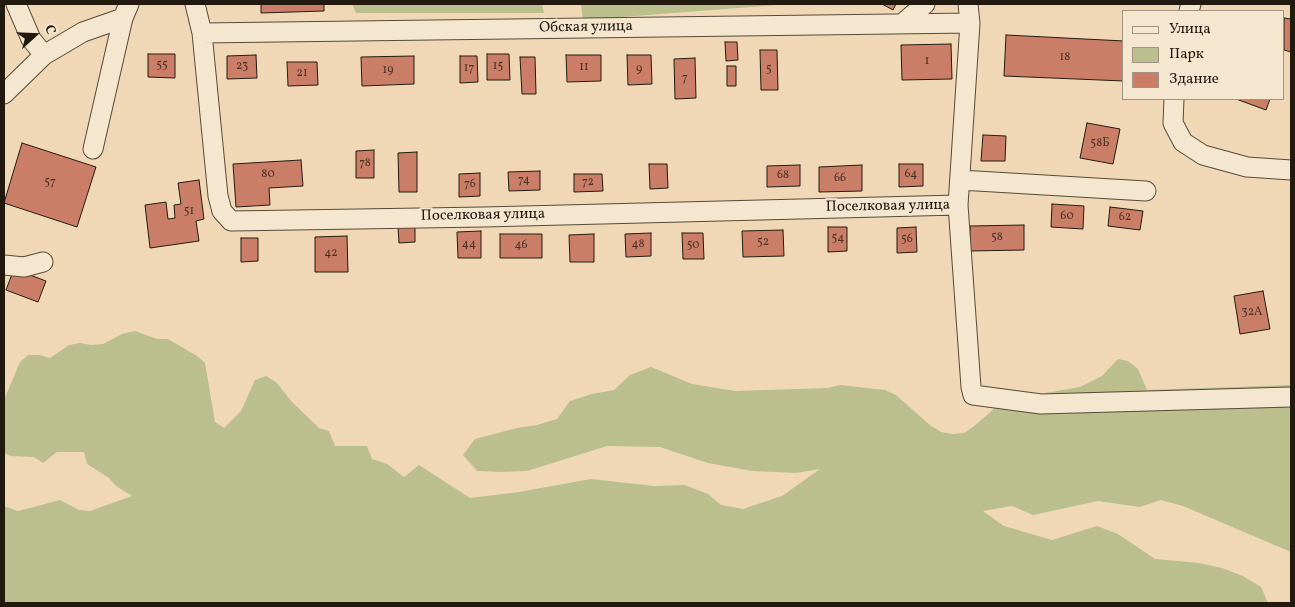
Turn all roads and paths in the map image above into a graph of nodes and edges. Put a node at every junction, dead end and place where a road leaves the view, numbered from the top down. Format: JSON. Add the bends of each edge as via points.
{"nodes":[{"id":1,"x":16,"y":4,"type":"edge"},
{"id":2,"x":195,"y":4,"type":"edge"},
{"id":3,"x":926,"y":4,"type":"edge"},
{"id":4,"x":968,"y":4,"type":"edge"},
{"id":5,"x":126,"y":11,"type":"edge"},
{"id":6,"x":970,"y":23,"type":"junction"},
{"id":7,"x":902,"y":24,"type":"junction"},
{"id":8,"x":202,"y":33,"type":"junction"},
{"id":9,"x":44,"y":55,"type":"junction"},
{"id":10,"x":4,"y":94,"type":"edge"},
{"id":11,"x":1174,"y":100,"type":"edge"},
{"id":12,"x":93,"y":149,"type":"dead end"},
{"id":13,"x":1291,"y":170,"type":"edge"},
{"id":14,"x":960,"y":180,"type":"junction"},
{"id":15,"x":1146,"y":191,"type":"dead end"},
{"id":16,"x":958,"y":205,"type":"junction"},
{"id":17,"x":43,"y":262,"type":"dead end"},
{"id":18,"x":4,"y":265,"type":"edge"},
{"id":19,"x":1291,"y":397,"type":"edge"}],
"edges":[{"from":1,"to":9,"type":"street","via":[[31,40]]},
{"from":2,"to":8,"type":"street","name":"Поселковая улица"},
{"from":3,"to":7,"type":"street"},
{"from":4,"to":6,"type":"street"},
{"from":5,"to":9,"type":"street"},
{"from":5,"to":12,"type":"street"},
{"from":6,"to":7,"type":"street","name":"Обская улица"},
{"from":6,"to":14,"type":"street"},
{"from":7,"to":8,"type":"street","name":"Обская улица"},
{"from":8,"to":16,"type":"street","name":"Поселковая улица","via":[[218,196],[222,211],[231,221]]},
{"from":9,"to":10,"type":"street"},
{"from":11,"to":13,"type":"street","via":[[1173,124],[1183,142],[1203,155],[1247,168]]},
{"from":14,"to":15,"type":"street","name":"Поселковая улица"},
{"from":14,"to":16,"type":"street"},
{"from":16,"to":19,"type":"street","via":[[973,395],[1041,404]]},
{"from":17,"to":18,"type":"street","via":[[24,266]]}]}
